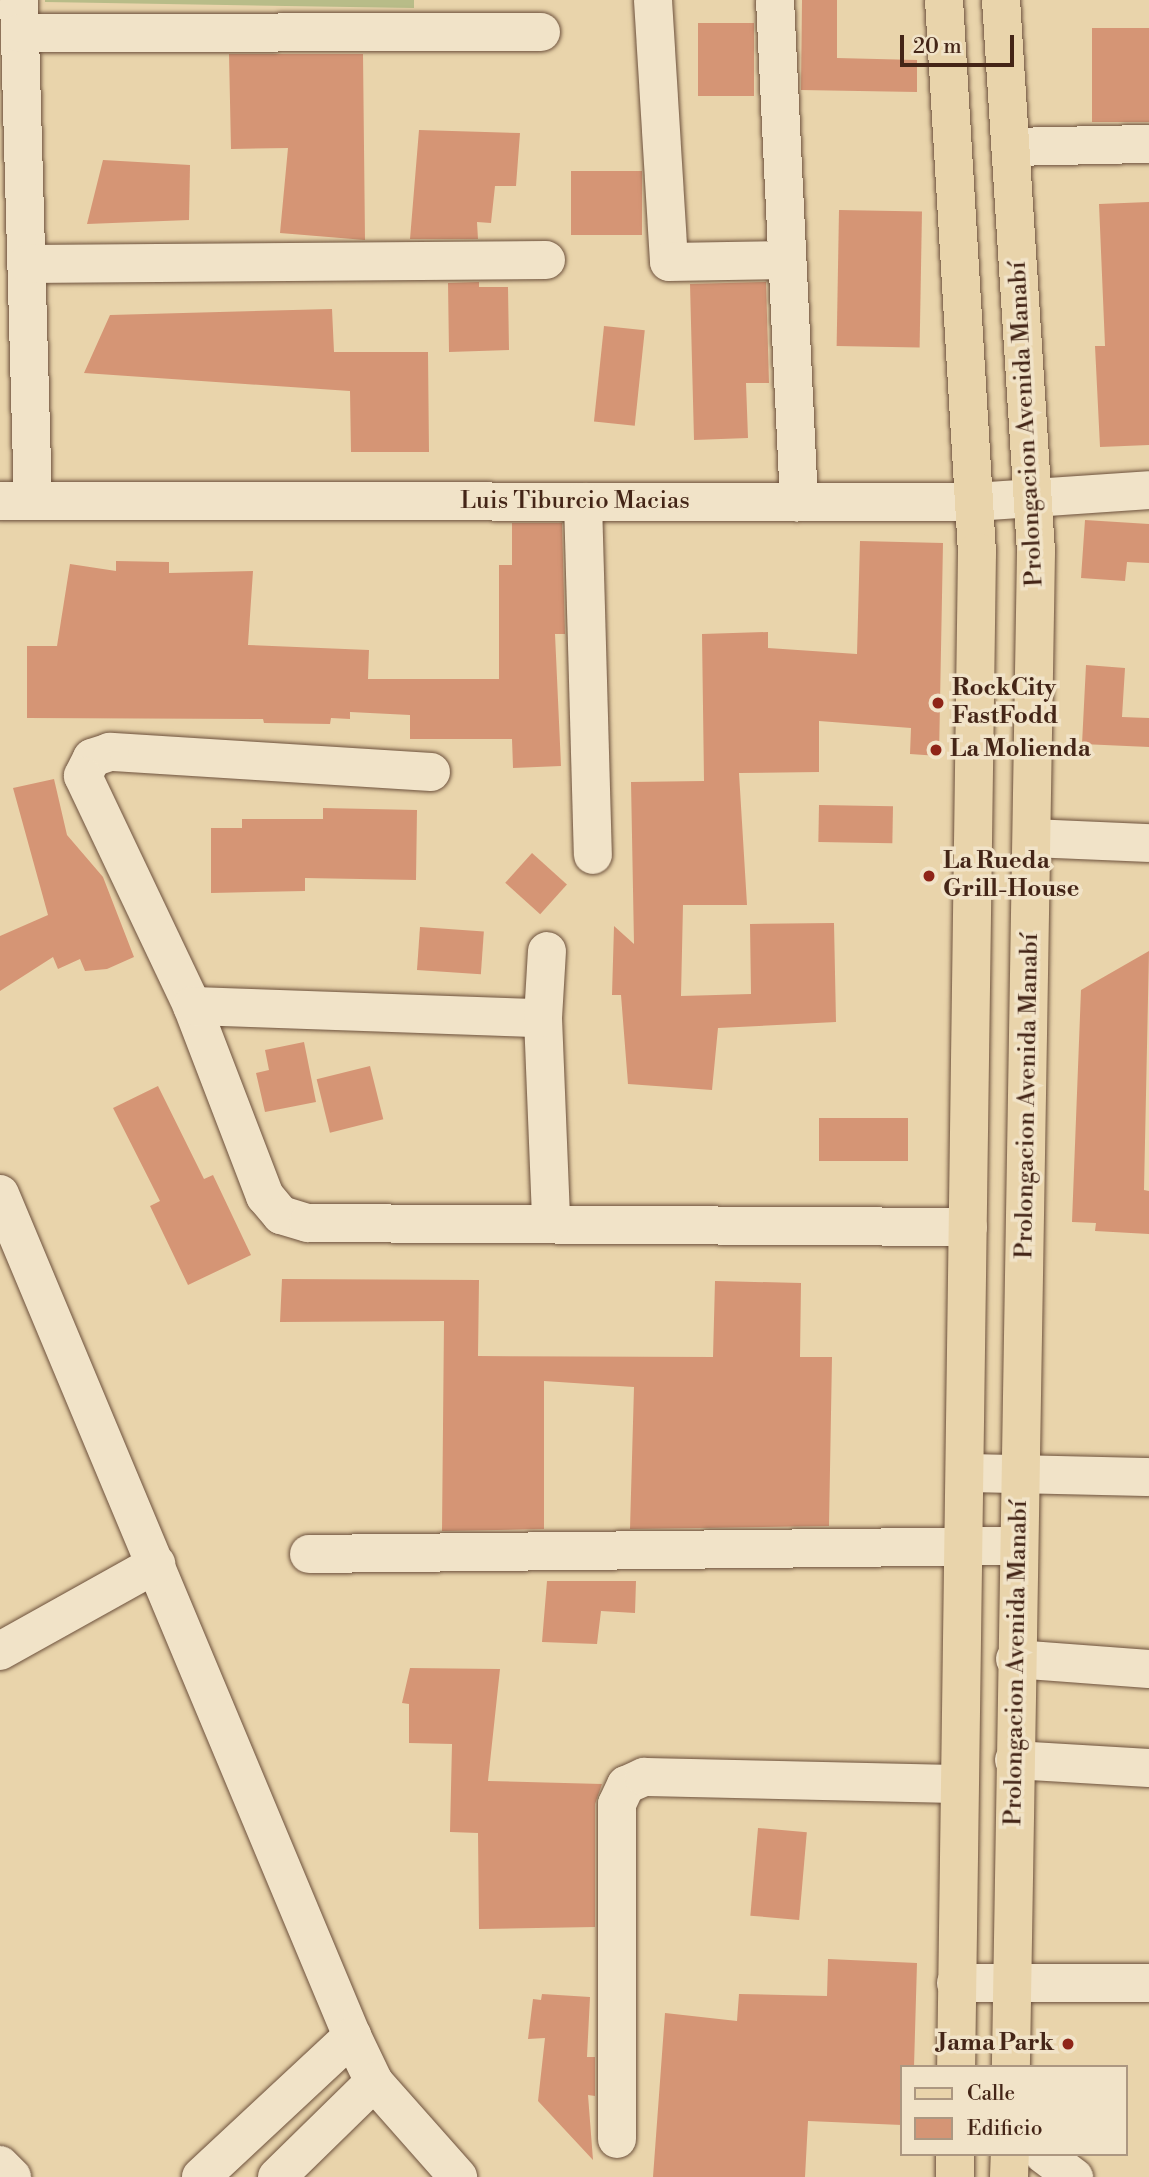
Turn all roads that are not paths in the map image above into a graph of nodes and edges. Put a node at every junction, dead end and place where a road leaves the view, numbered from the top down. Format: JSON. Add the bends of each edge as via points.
{"nodes":[{"id":1,"x":653,"y":0,"type":"edge"},
{"id":2,"x":775,"y":0,"type":"edge"},
{"id":3,"x":944,"y":0,"type":"edge"},
{"id":4,"x":1001,"y":0,"type":"edge"},
{"id":5,"x":20,"y":17,"type":"edge"},
{"id":6,"x":541,"y":32,"type":"dead end"},
{"id":7,"x":1149,"y":144,"type":"edge"},
{"id":8,"x":1012,"y":147,"type":"junction"},
{"id":9,"x":546,"y":260,"type":"dead end"},
{"id":10,"x":787,"y":260,"type":"junction"},
{"id":11,"x":27,"y":264,"type":"junction"},
{"id":12,"x":1149,"y":491,"type":"edge"},
{"id":13,"x":1035,"y":499,"type":"junction"},
{"id":14,"x":17,"y":501,"type":"edge"},
{"id":15,"x":583,"y":502,"type":"junction"},
{"id":16,"x":799,"y":502,"type":"junction"},
{"id":17,"x":975,"y":502,"type":"junction"},
{"id":18,"x":432,"y":772,"type":"dead end"},
{"id":19,"x":1032,"y":838,"type":"junction"},
{"id":20,"x":1149,"y":843,"type":"edge"},
{"id":21,"x":593,"y":855,"type":"dead end"},
{"id":22,"x":547,"y":951,"type":"dead end"},
{"id":23,"x":192,"y":1006,"type":"junction"},
{"id":24,"x":543,"y":1018,"type":"junction"},
{"id":25,"x":0,"y":1194,"type":"edge"},
{"id":26,"x":551,"y":1221,"type":"junction"},
{"id":27,"x":968,"y":1227,"type":"junction"},
{"id":28,"x":1021,"y":1472,"type":"junction"},
{"id":29,"x":966,"y":1473,"type":"junction"},
{"id":30,"x":1149,"y":1477,"type":"edge"},
{"id":31,"x":962,"y":1546,"type":"junction"},
{"id":32,"x":1016,"y":1546,"type":"junction"},
{"id":33,"x":309,"y":1554,"type":"dead end"},
{"id":34,"x":156,"y":1564,"type":"junction"},
{"id":35,"x":0,"y":1651,"type":"edge"},
{"id":36,"x":1015,"y":1658,"type":"junction"},
{"id":37,"x":1149,"y":1669,"type":"edge"},
{"id":38,"x":1014,"y":1760,"type":"junction"},
{"id":39,"x":1149,"y":1768,"type":"edge"},
{"id":40,"x":958,"y":1784,"type":"junction"},
{"id":41,"x":1012,"y":1982,"type":"junction"},
{"id":42,"x":956,"y":1983,"type":"junction"},
{"id":43,"x":1149,"y":1983,"type":"edge"},
{"id":44,"x":352,"y":2036,"type":"junction"},
{"id":45,"x":956,"y":2065,"type":"edge"},
{"id":46,"x":1011,"y":2065,"type":"edge"},
{"id":47,"x":374,"y":2082,"type":"junction"},
{"id":48,"x":617,"y":2139,"type":"dead end"},
{"id":49,"x":955,"y":2156,"type":"edge"},
{"id":50,"x":1010,"y":2156,"type":"edge"},
{"id":51,"x":1046,"y":2156,"type":"edge"},
{"id":52,"x":0,"y":2165,"type":"edge"},
{"id":53,"x":12,"y":2177,"type":"edge"},
{"id":54,"x":201,"y":2177,"type":"edge"},
{"id":55,"x":277,"y":2177,"type":"edge"},
{"id":56,"x":458,"y":2177,"type":"edge"},
{"id":57,"x":955,"y":2177,"type":"edge"},
{"id":58,"x":1009,"y":2177,"type":"edge"},
{"id":59,"x":1073,"y":2177,"type":"edge"}],
"edges":[{"from":1,"to":10,"type":"street","via":[[669,262]]},
{"from":2,"to":10,"type":"street"},
{"from":3,"to":17,"type":"main road"},
{"from":4,"to":8,"type":"main road","name":"Prolongacion Avenida Manabí"},
{"from":5,"to":6,"type":"street"},
{"from":5,"to":11,"type":"street"},
{"from":7,"to":8,"type":"street"},
{"from":8,"to":13,"type":"main road","name":"Prolongacion Avenida Manabí"},
{"from":9,"to":11,"type":"street"},
{"from":10,"to":16,"type":"street"},
{"from":11,"to":14,"type":"street"},
{"from":12,"to":13,"type":"street","name":"Luis Tiburcio Macias"},
{"from":13,"to":17,"type":"street","name":"Luis Tiburcio Macias"},
{"from":13,"to":19,"type":"main road","name":"Prolongacion Avenida Manabí"},
{"from":14,"to":15,"type":"street","name":"Luis Tiburcio Macias"},
{"from":15,"to":16,"type":"street","name":"Luis Tiburcio Macias"},
{"from":15,"to":21,"type":"street"},
{"from":16,"to":17,"type":"street","name":"Luis Tiburcio Macias"},
{"from":17,"to":27,"type":"main road"},
{"from":18,"to":23,"type":"street","via":[[110,752],[92,758],[83,776]]},
{"from":19,"to":20,"type":"street"},
{"from":19,"to":28,"type":"main road","name":"Prolongacion Avenida Manabí"},
{"from":22,"to":24,"type":"street"},
{"from":23,"to":24,"type":"street"},
{"from":23,"to":26,"type":"street","via":[[265,1196],[281,1216],[308,1223]]},
{"from":24,"to":26,"type":"street"},
{"from":25,"to":34,"type":"street"},
{"from":26,"to":27,"type":"street"},
{"from":27,"to":29,"type":"main road"},
{"from":28,"to":29,"type":"street"},
{"from":28,"to":30,"type":"street"},
{"from":28,"to":32,"type":"main road","name":"Prolongacion Avenida Manabí"},
{"from":29,"to":31,"type":"main road"},
{"from":31,"to":32,"type":"street"},
{"from":31,"to":33,"type":"street"},
{"from":31,"to":40,"type":"main road"},
{"from":32,"to":36,"type":"main road","name":"Prolongacion Avenida Manabí"},
{"from":34,"to":35,"type":"street"},
{"from":34,"to":44,"type":"street"},
{"from":36,"to":37,"type":"street"},
{"from":36,"to":38,"type":"main road","name":"Prolongacion Avenida Manabí"},
{"from":38,"to":39,"type":"street"},
{"from":38,"to":41,"type":"main road","name":"Prolongacion Avenida Manabí"},
{"from":40,"to":42,"type":"main road"},
{"from":40,"to":48,"type":"street","via":[[643,1777],[626,1785],[617,1804]]},
{"from":41,"to":42,"type":"street"},
{"from":41,"to":43,"type":"street"},
{"from":41,"to":46,"type":"main road","name":"Prolongacion Avenida Manabí"},
{"from":42,"to":45,"type":"main road"},
{"from":44,"to":47,"type":"street"},
{"from":44,"to":54,"type":"street"},
{"from":47,"to":55,"type":"street"},
{"from":47,"to":56,"type":"street"},
{"from":49,"to":57,"type":"main road"},
{"from":50,"to":58,"type":"main road"},
{"from":51,"to":59,"type":"street"},
{"from":52,"to":53,"type":"street"}]}
